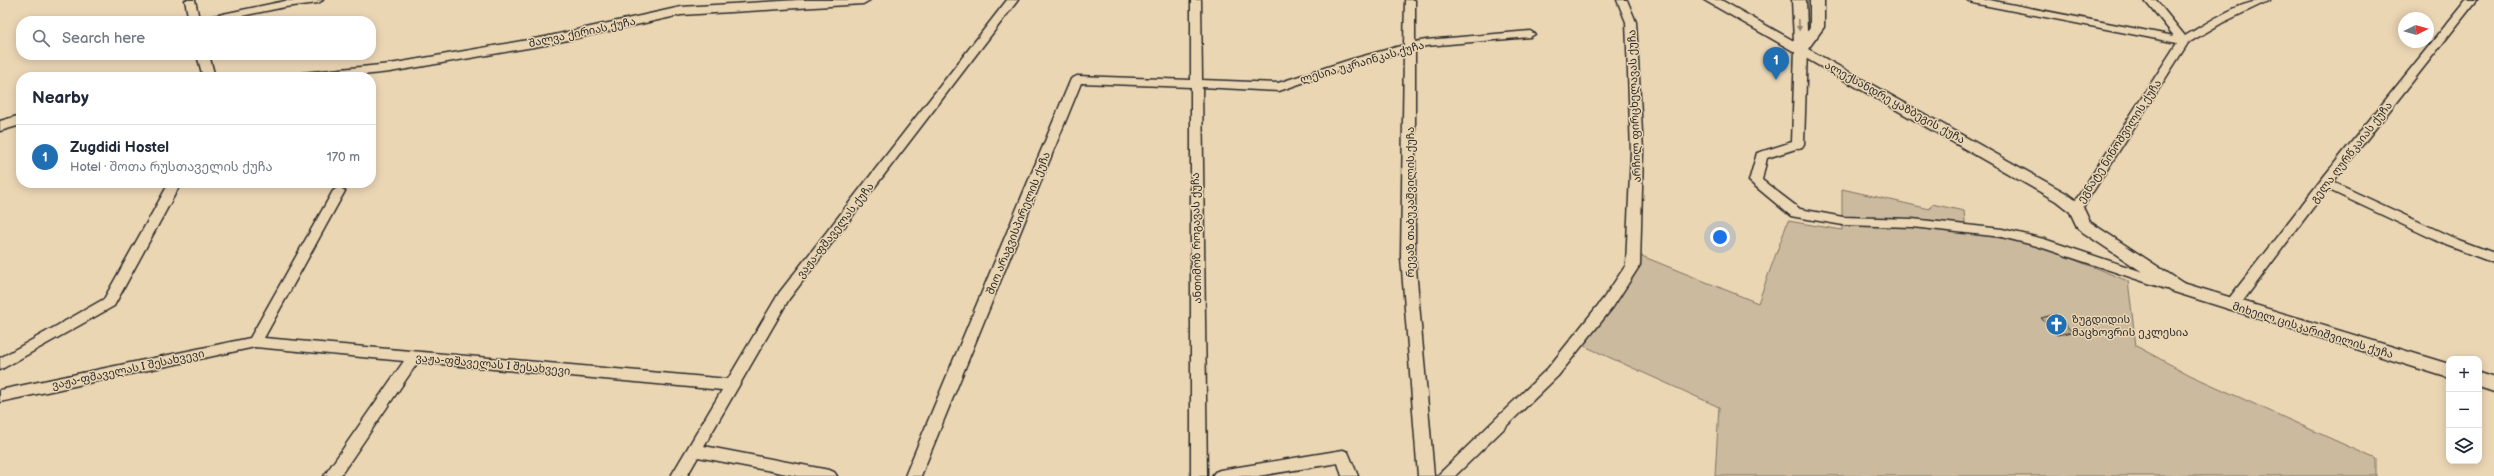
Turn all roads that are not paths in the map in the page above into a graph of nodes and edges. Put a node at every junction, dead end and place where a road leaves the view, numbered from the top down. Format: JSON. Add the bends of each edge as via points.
{"nodes":[{"id":1,"x":190,"y":0,"type":"edge"},
{"id":2,"x":318,"y":0,"type":"edge"},
{"id":3,"x":863,"y":0,"type":"edge"},
{"id":4,"x":1013,"y":0,"type":"edge"},
{"id":5,"x":1196,"y":0,"type":"edge"},
{"id":6,"x":1410,"y":0,"type":"edge"},
{"id":7,"x":1622,"y":0,"type":"edge"},
{"id":8,"x":1711,"y":0,"type":"edge"},
{"id":9,"x":1799,"y":0,"type":"edge"},
{"id":10,"x":1817,"y":0,"type":"edge"},
{"id":11,"x":1973,"y":0,"type":"edge"},
{"id":12,"x":2150,"y":0,"type":"edge"},
{"id":13,"x":2265,"y":0,"type":"edge"},
{"id":14,"x":2472,"y":0,"type":"edge"},
{"id":15,"x":193,"y":16,"type":"edge"},
{"id":16,"x":226,"y":16,"type":"edge"},
{"id":17,"x":1530,"y":34,"type":"dead end"},
{"id":18,"x":2184,"y":41,"type":"junction"},
{"id":19,"x":1410,"y":46,"type":"junction"},
{"id":20,"x":1801,"y":49,"type":"junction"},
{"id":21,"x":204,"y":60,"type":"edge"},
{"id":22,"x":207,"y":72,"type":"edge"},
{"id":23,"x":351,"y":72,"type":"edge"},
{"id":24,"x":1195,"y":85,"type":"junction"},
{"id":25,"x":16,"y":121,"type":"edge"},
{"id":26,"x":0,"y":126,"type":"edge"},
{"id":27,"x":2325,"y":183,"type":"junction"},
{"id":28,"x":172,"y":188,"type":"edge"},
{"id":29,"x":339,"y":191,"type":"dead end"},
{"id":30,"x":2076,"y":209,"type":"junction"},
{"id":31,"x":2494,"y":258,"type":"edge"},
{"id":32,"x":2177,"y":287,"type":"junction"},
{"id":33,"x":2232,"y":305,"type":"junction"},
{"id":34,"x":256,"y":342,"type":"junction"},
{"id":35,"x":415,"y":356,"type":"junction"},
{"id":36,"x":0,"y":365,"type":"edge"},
{"id":37,"x":2446,"y":370,"type":"edge"},
{"id":38,"x":2482,"y":381,"type":"edge"},
{"id":39,"x":731,"y":385,"type":"junction"},
{"id":40,"x":2494,"y":385,"type":"edge"},
{"id":41,"x":0,"y":396,"type":"edge"},
{"id":42,"x":695,"y":450,"type":"junction"},
{"id":43,"x":332,"y":476,"type":"edge"},
{"id":44,"x":679,"y":476,"type":"edge"},
{"id":45,"x":829,"y":476,"type":"edge"},
{"id":46,"x":913,"y":476,"type":"edge"},
{"id":47,"x":1198,"y":476,"type":"edge"},
{"id":48,"x":1220,"y":476,"type":"edge"},
{"id":49,"x":1350,"y":476,"type":"edge"},
{"id":50,"x":1426,"y":476,"type":"edge"},
{"id":51,"x":1445,"y":476,"type":"edge"}],
"edges":[{"from":1,"to":15,"type":"street"},
{"from":2,"to":16,"type":"street"},
{"from":3,"to":23,"type":"street","name":"შალვა ქირიას ქუჩა","via":[[681,11],[545,42],[390,68]]},
{"from":4,"to":39,"type":"street","name":"ვაჟა-ფშაველას ქუჩა","via":[[784,296]]},
{"from":5,"to":24,"type":"street","name":"ანთიმოზ როგავას ქუჩა"},
{"from":6,"to":19,"type":"street","name":"რევაზ თაბუკაშვილის ქუჩა"},
{"from":7,"to":51,"type":"street","name":"არჩილ ფირცხელავას ქუჩა","via":[[1631,22],[1637,151],[1633,265],[1608,303],[1553,372]]},
{"from":8,"to":20,"type":"street","name":"ალექსანდრე ყაზბეგის ქუჩა"},
{"from":9,"to":20,"type":"street","one_way":true},
{"from":10,"to":20,"type":"street","via":[[1817,27]]},
{"from":11,"to":18,"type":"street"},
{"from":12,"to":18,"type":"street"},
{"from":13,"to":18,"type":"street","name":"ეგნატე ნინოშვილის ქუჩა","via":[[2218,21]]},
{"from":14,"to":27,"type":"street","name":"გელა ღურწკაიას ქუჩა"},
{"from":17,"to":19,"type":"street","name":"ლესია უკრაინკას ქუჩა","via":[[1426,42]]},
{"from":18,"to":30,"type":"street","name":"ეგნატე ნინოშვილის ქუჩა"},
{"from":19,"to":24,"type":"street","name":"ლესია უკრაინკას ქუჩა","via":[[1278,87]]},
{"from":19,"to":50,"type":"street","name":"რევაზ თაბუკაშვილის ქუჩა","via":[[1408,257]]},
{"from":20,"to":30,"type":"street","name":"ალექსანდრე ყაზბეგის ქუჩა","via":[[2041,185]]},
{"from":20,"to":32,"type":"street","via":[[1798,144],[1761,156],[1755,181],[1796,213],[1843,221],[1912,223],[2002,233],[2039,242]]},
{"from":21,"to":22,"type":"street"},
{"from":24,"to":46,"type":"street","name":"შიო არაგვისპირელის ქუჩა","via":[[1077,79]]},
{"from":24,"to":47,"type":"street","name":"ანთიმოზ როგავას ქუჩა"},
{"from":25,"to":26,"type":"street"},
{"from":27,"to":31,"type":"street","via":[[2452,242]]},
{"from":27,"to":33,"type":"street","name":"გელა ღურწკაიას ქუჩა"},
{"from":28,"to":36,"type":"street","via":[[109,302]]},
{"from":29,"to":34,"type":"street"},
{"from":30,"to":32,"type":"street","name":"ეგნატე ნინოშვილის ქუჩა","via":[[2084,225]]},
{"from":32,"to":33,"type":"street","name":"მიხეილ ცისკარიშვილის ქუჩა"},
{"from":33,"to":37,"type":"street","name":"მიხეილ ცისკარიშვილის ქუჩა"},
{"from":34,"to":35,"type":"street","name":"ვაჟა-ფშაველას I შესახვევი"},
{"from":34,"to":41,"type":"street","name":"ვაჟა-ფშაველას I შესახვევი"},
{"from":35,"to":39,"type":"street","name":"ვაჟა-ფშაველას I შესახვევი"},
{"from":35,"to":43,"type":"street"},
{"from":38,"to":40,"type":"street"},
{"from":39,"to":42,"type":"street","name":"ვაჟა-ფშაველას ქუჩა"},
{"from":42,"to":44,"type":"street","name":"ვაჟა-ფშაველას ქუჩა"},
{"from":42,"to":45,"type":"street"},
{"from":48,"to":49,"type":"street","via":[[1343,456]]}]}
